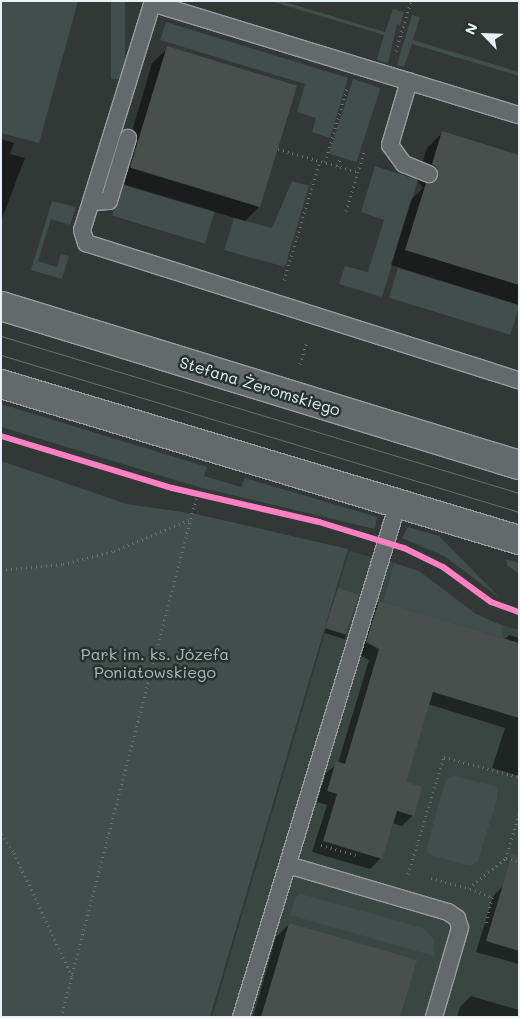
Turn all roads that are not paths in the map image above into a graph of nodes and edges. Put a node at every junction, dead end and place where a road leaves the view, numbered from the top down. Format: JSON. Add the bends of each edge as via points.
{"nodes":[{"id":1,"x":152,"y":2,"type":"edge"},
{"id":2,"x":409,"y":81,"type":"junction"},
{"id":3,"x":519,"y":115,"type":"edge"},
{"id":4,"x":128,"y":138,"type":"dead end"},
{"id":5,"x":429,"y":174,"type":"dead end"},
{"id":6,"x":91,"y":202,"type":"junction"},
{"id":7,"x":1,"y":306,"type":"edge"},
{"id":8,"x":519,"y":380,"type":"edge"},
{"id":9,"x":1,"y":384,"type":"edge"},
{"id":10,"x":519,"y":465,"type":"edge"},
{"id":11,"x":398,"y":503,"type":"junction"},
{"id":12,"x":519,"y":540,"type":"edge"},
{"id":13,"x":288,"y":865,"type":"junction"},
{"id":14,"x":241,"y":1017,"type":"edge"},
{"id":15,"x":434,"y":1017,"type":"edge"}],
"edges":[{"from":1,"to":2,"type":"lane"},
{"from":1,"to":6,"type":"lane"},
{"from":2,"to":3,"type":"lane"},
{"from":2,"to":5,"type":"lane","via":[[390,145],[404,164]]},
{"from":4,"to":6,"type":"lane","via":[[110,201]]},
{"from":6,"to":8,"type":"lane","via":[[82,230],[88,245]]},
{"from":7,"to":10,"type":"main road","name":"Stefana Żeromskiego"},
{"from":9,"to":11,"type":"main road"},
{"from":11,"to":12,"type":"main road"},
{"from":11,"to":13,"type":"lane"},
{"from":13,"to":14,"type":"lane"},
{"from":13,"to":15,"type":"lane","via":[[448,912],[457,918],[460,928]]}]}
